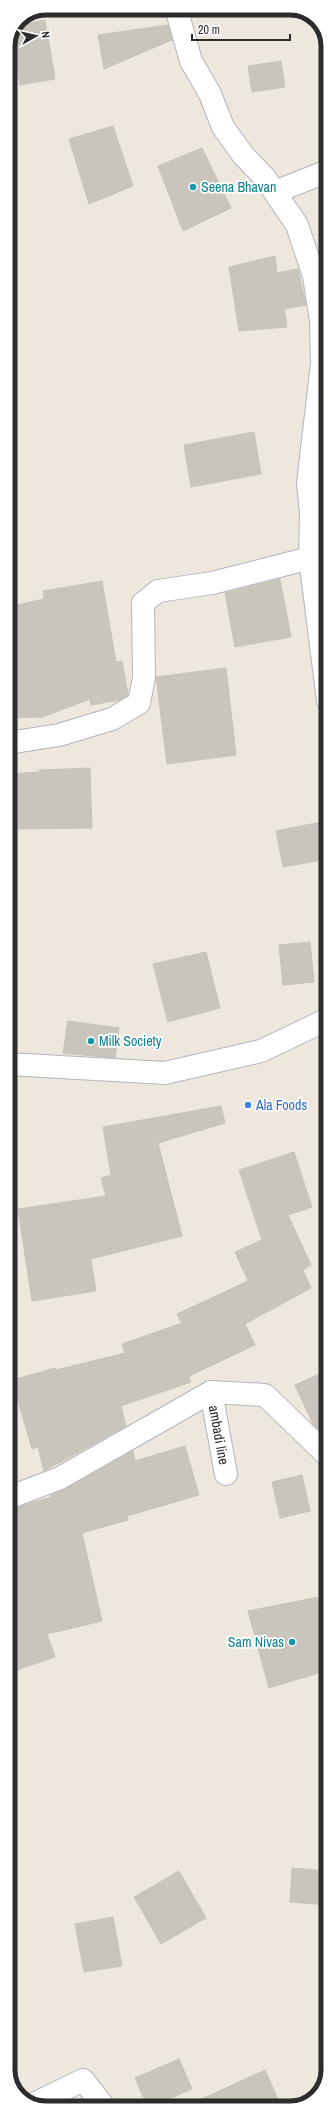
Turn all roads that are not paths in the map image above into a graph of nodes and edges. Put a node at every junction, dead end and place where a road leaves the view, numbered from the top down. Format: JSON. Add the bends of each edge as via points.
{"nodes":[{"id":1,"x":178,"y":15,"type":"edge"},
{"id":2,"x":321,"y":174,"type":"edge"},
{"id":3,"x":275,"y":192,"type":"junction"},
{"id":4,"x":321,"y":321,"type":"edge"},
{"id":5,"x":321,"y":428,"type":"edge"},
{"id":6,"x":310,"y":558,"type":"junction"},
{"id":7,"x":321,"y":645,"type":"edge"},
{"id":8,"x":15,"y":742,"type":"edge"},
{"id":9,"x":321,"y":1022,"type":"edge"},
{"id":10,"x":15,"y":1064,"type":"edge"},
{"id":11,"x":211,"y":1392,"type":"junction"},
{"id":12,"x":321,"y":1449,"type":"edge"},
{"id":13,"x":226,"y":1474,"type":"dead end"},
{"id":14,"x":16,"y":1496,"type":"edge"},
{"id":15,"x":41,"y":2100,"type":"edge"},
{"id":16,"x":100,"y":2101,"type":"edge"}],
"edges":[{"from":1,"to":3,"type":"street","via":[[191,61],[210,94],[222,127]]},
{"from":2,"to":3,"type":"street"},
{"from":3,"to":4,"type":"street","via":[[297,225],[314,276]]},
{"from":5,"to":6,"type":"street","via":[[308,483],[311,512]]},
{"from":6,"to":7,"type":"street"},
{"from":6,"to":8,"type":"street","via":[[212,583],[158,591],[142,603],[144,677],[139,704],[112,719],[59,735]]},
{"from":9,"to":10,"type":"street","via":[[261,1051],[165,1073]]},
{"from":11,"to":12,"type":"street","name":"ambadi line","via":[[265,1395]]},
{"from":11,"to":13,"type":"street","name":"ambadi line"},
{"from":11,"to":14,"type":"street","via":[[60,1478]]},
{"from":15,"to":16,"type":"street","via":[[83,2080]]}]}
